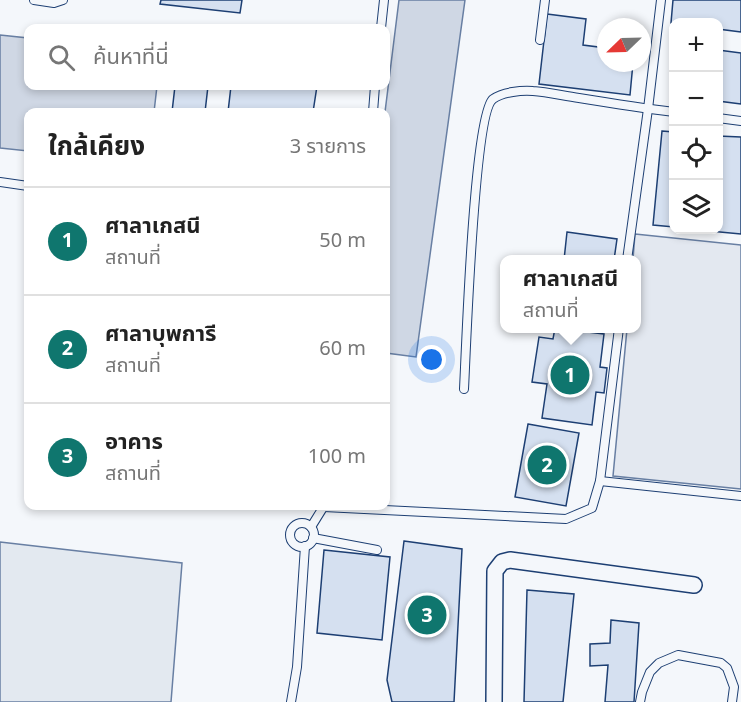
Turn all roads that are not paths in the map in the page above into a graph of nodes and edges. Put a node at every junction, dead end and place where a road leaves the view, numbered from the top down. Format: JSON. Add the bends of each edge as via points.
{"nodes":[{"id":1,"x":34,"y":0,"type":"edge"},
{"id":2,"x":63,"y":0,"type":"edge"},
{"id":3,"x":384,"y":0,"type":"edge"},
{"id":4,"x":545,"y":0,"type":"edge"},
{"id":5,"x":661,"y":0,"type":"edge"},
{"id":6,"x":381,"y":24,"type":"edge"},
{"id":7,"x":540,"y":40,"type":"dead end"},
{"id":8,"x":375,"y":90,"type":"edge"},
{"id":9,"x":373,"y":108,"type":"edge"},
{"id":10,"x":648,"y":109,"type":"junction"},
{"id":11,"x":669,"y":111,"type":"edge"},
{"id":12,"x":723,"y":119,"type":"edge"},
{"id":13,"x":741,"y":121,"type":"edge"},
{"id":14,"x":0,"y":182,"type":"edge"},
{"id":15,"x":24,"y":185,"type":"edge"},
{"id":16,"x":628,"y":255,"type":"edge"},
{"id":17,"x":617,"y":333,"type":"edge"},
{"id":18,"x":464,"y":389,"type":"dead end"},
{"id":19,"x":600,"y":481,"type":"junction"},
{"id":20,"x":741,"y":496,"type":"edge"},
{"id":21,"x":322,"y":510,"type":"edge"},
{"id":22,"x":390,"y":510,"type":"edge"},
{"id":23,"x":311,"y":527,"type":"junction"},
{"id":24,"x":313,"y":538,"type":"junction"},
{"id":25,"x":305,"y":546,"type":"junction"},
{"id":26,"x":377,"y":550,"type":"dead end"},
{"id":27,"x":694,"y":585,"type":"dead end"},
{"id":28,"x":291,"y":702,"type":"edge"},
{"id":29,"x":494,"y":702,"type":"edge"},
{"id":30,"x":640,"y":702,"type":"edge"},
{"id":31,"x":732,"y":702,"type":"edge"}],
"edges":[{"from":1,"to":2,"type":"lane"},
{"from":3,"to":6,"type":"lane"},
{"from":4,"to":7,"type":"lane"},
{"from":5,"to":10,"type":"lane"},
{"from":8,"to":9,"type":"lane"},
{"from":10,"to":11,"type":"lane"},
{"from":10,"to":16,"type":"lane"},
{"from":10,"to":18,"type":"lane","via":[[532,91],[508,93],[489,104],[476,192]]},
{"from":12,"to":13,"type":"lane"},
{"from":14,"to":15,"type":"lane"},
{"from":17,"to":19,"type":"lane"},
{"from":19,"to":20,"type":"lane"},
{"from":19,"to":22,"type":"lane","via":[[592,508],[566,519]]},
{"from":21,"to":23,"type":"lane"},
{"from":23,"to":24,"type":"lane"},
{"from":23,"to":25,"type":"lane","via":[[297,524],[291,533],[294,544]]},
{"from":24,"to":25,"type":"lane"},
{"from":24,"to":26,"type":"lane"},
{"from":25,"to":28,"type":"lane"},
{"from":27,"to":29,"type":"street","via":[[502,562],[495,571]]},
{"from":30,"to":31,"type":"lane","via":[[650,672],[659,663],[678,656],[721,663],[727,668],[734,687]]}]}
